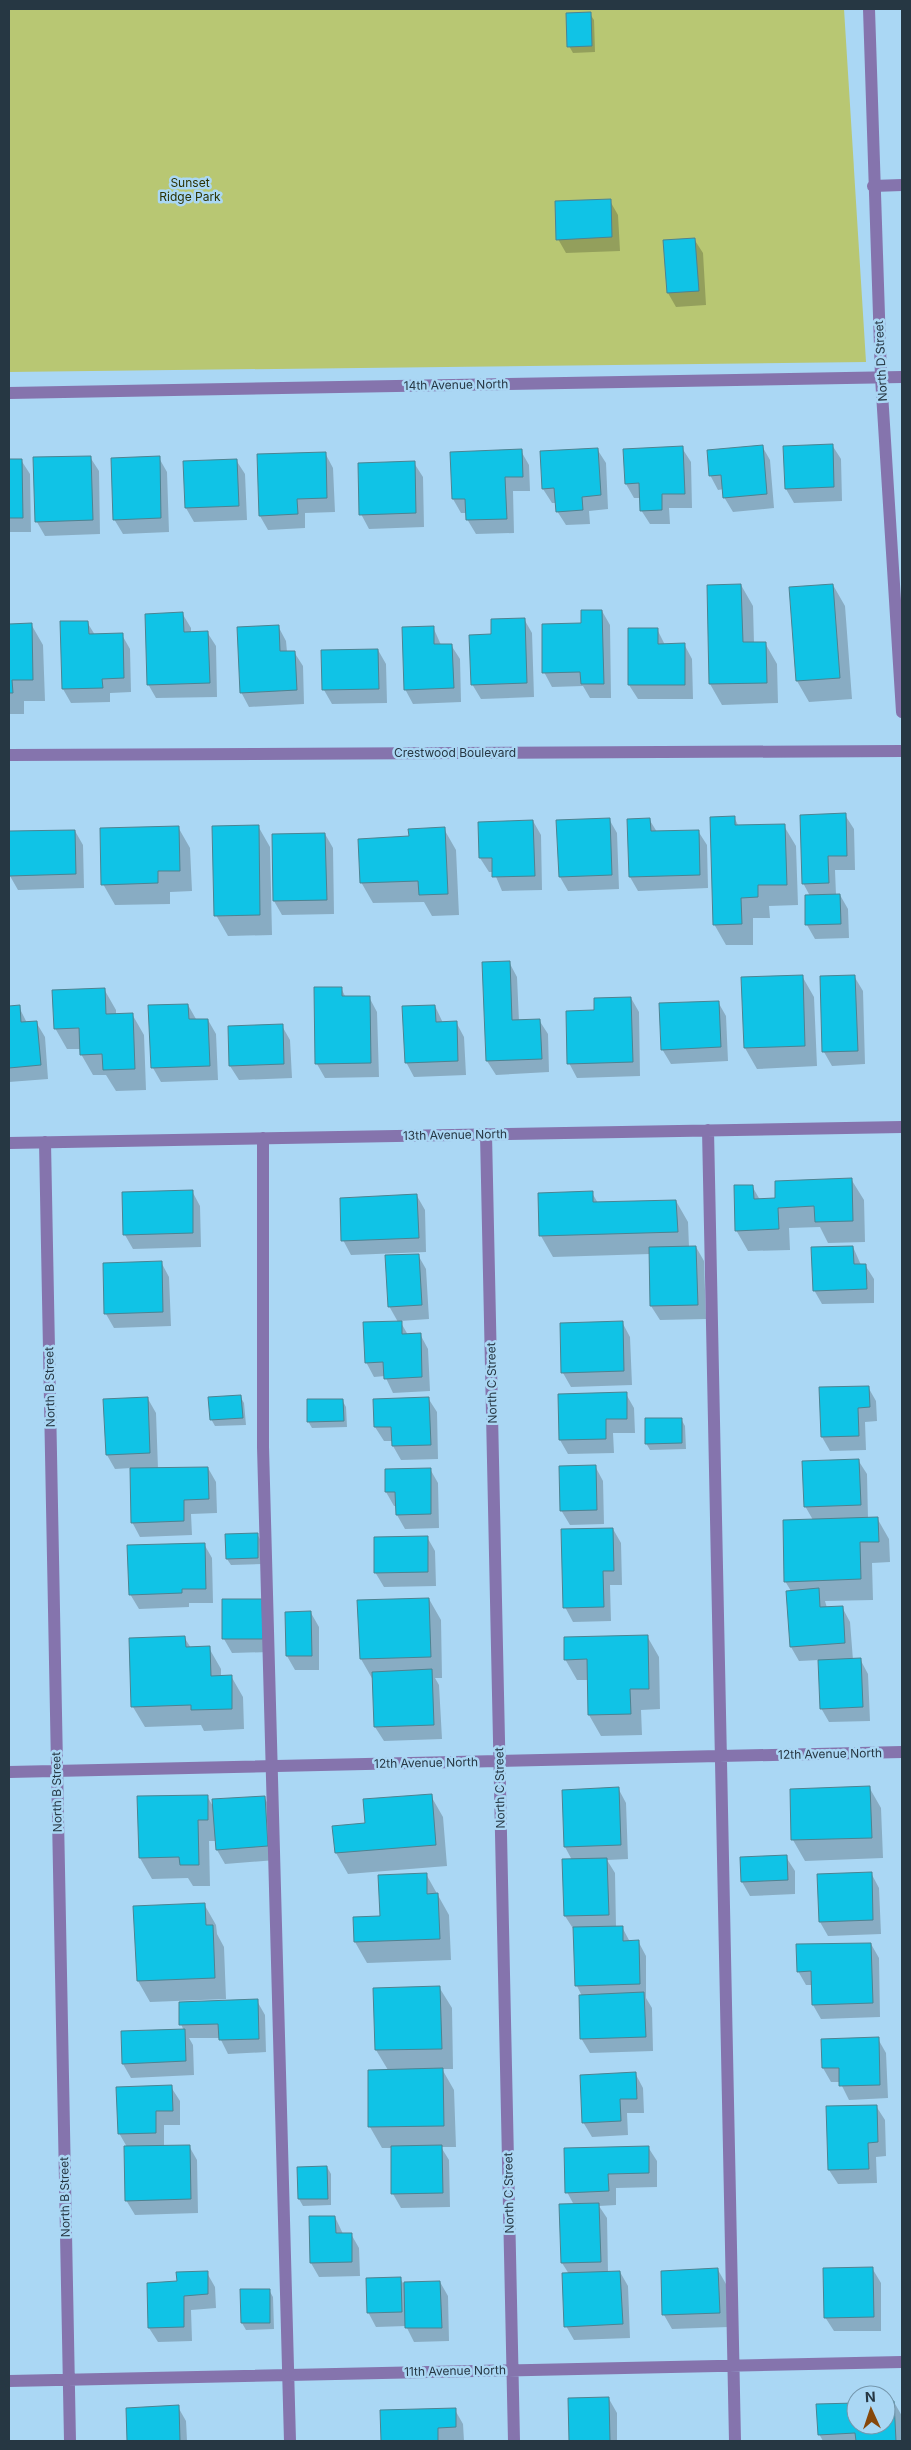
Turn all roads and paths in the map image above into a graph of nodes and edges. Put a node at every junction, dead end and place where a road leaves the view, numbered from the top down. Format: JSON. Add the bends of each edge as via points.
{"nodes":[{"id":1,"x":869,"y":9,"type":"edge"},
{"id":2,"x":902,"y":185,"type":"edge"},
{"id":3,"x":873,"y":186,"type":"junction"},
{"id":4,"x":881,"y":377,"type":"junction"},
{"id":5,"x":902,"y":377,"type":"edge"},
{"id":6,"x":9,"y":393,"type":"edge"},
{"id":7,"x":902,"y":712,"type":"edge"},
{"id":8,"x":902,"y":750,"type":"edge"},
{"id":9,"x":9,"y":756,"type":"edge"},
{"id":10,"x":902,"y":1127,"type":"edge"},
{"id":11,"x":708,"y":1130,"type":"junction"},
{"id":12,"x":486,"y":1134,"type":"junction"},
{"id":13,"x":263,"y":1138,"type":"junction"},
{"id":14,"x":45,"y":1142,"type":"junction"},
{"id":15,"x":9,"y":1143,"type":"edge"},
{"id":16,"x":902,"y":1752,"type":"edge"},
{"id":17,"x":720,"y":1756,"type":"junction"},
{"id":18,"x":500,"y":1761,"type":"junction"},
{"id":19,"x":273,"y":1766,"type":"junction"},
{"id":20,"x":57,"y":1771,"type":"junction"},
{"id":21,"x":9,"y":1772,"type":"edge"},
{"id":22,"x":902,"y":2362,"type":"edge"},
{"id":23,"x":734,"y":2365,"type":"junction"},
{"id":24,"x":513,"y":2370,"type":"junction"},
{"id":25,"x":289,"y":2374,"type":"junction"},
{"id":26,"x":69,"y":2379,"type":"junction"},
{"id":27,"x":9,"y":2381,"type":"edge"},
{"id":28,"x":70,"y":2441,"type":"edge"},
{"id":29,"x":290,"y":2441,"type":"edge"},
{"id":30,"x":514,"y":2441,"type":"edge"},
{"id":31,"x":735,"y":2441,"type":"edge"}],
"edges":[{"from":1,"to":3,"type":"street","name":"North D Street"},
{"from":2,"to":3,"type":"street"},
{"from":3,"to":4,"type":"street","name":"North D Street"},
{"from":4,"to":5,"type":"street","name":"14th Avenue North"},
{"from":4,"to":6,"type":"street","name":"14th Avenue North"},
{"from":4,"to":7,"type":"street","name":"North D Street"},
{"from":8,"to":9,"type":"street","name":"Crestwood Boulevard"},
{"from":10,"to":11,"type":"street","name":"13th Avenue North"},
{"from":11,"to":12,"type":"street","name":"13th Avenue North"},
{"from":11,"to":17,"type":"street"},
{"from":12,"to":13,"type":"street","name":"13th Avenue North"},
{"from":12,"to":18,"type":"street","name":"North C Street"},
{"from":13,"to":14,"type":"street","name":"13th Avenue North"},
{"from":13,"to":19,"type":"street","via":[[263,1447]]},
{"from":14,"to":15,"type":"street","name":"13th Avenue North"},
{"from":14,"to":20,"type":"street","name":"North B Street"},
{"from":16,"to":17,"type":"street","name":"12th Avenue North"},
{"from":17,"to":18,"type":"street","name":"12th Avenue North"},
{"from":17,"to":23,"type":"street"},
{"from":18,"to":19,"type":"street","name":"12th Avenue North"},
{"from":18,"to":24,"type":"street","name":"North C Street"},
{"from":19,"to":20,"type":"street","name":"12th Avenue North"},
{"from":19,"to":25,"type":"street"},
{"from":20,"to":21,"type":"street","name":"12th Avenue North"},
{"from":20,"to":26,"type":"street","name":"North B Street"},
{"from":22,"to":23,"type":"street","name":"11th Avenue North"},
{"from":23,"to":24,"type":"street","name":"11th Avenue North"},
{"from":23,"to":31,"type":"street"},
{"from":24,"to":25,"type":"street","name":"11th Avenue North"},
{"from":24,"to":30,"type":"street","name":"North C Street"},
{"from":25,"to":26,"type":"street","name":"11th Avenue North"},
{"from":25,"to":29,"type":"street"},
{"from":26,"to":27,"type":"street","name":"11th Avenue North"},
{"from":26,"to":28,"type":"street","name":"North B Street"}]}
